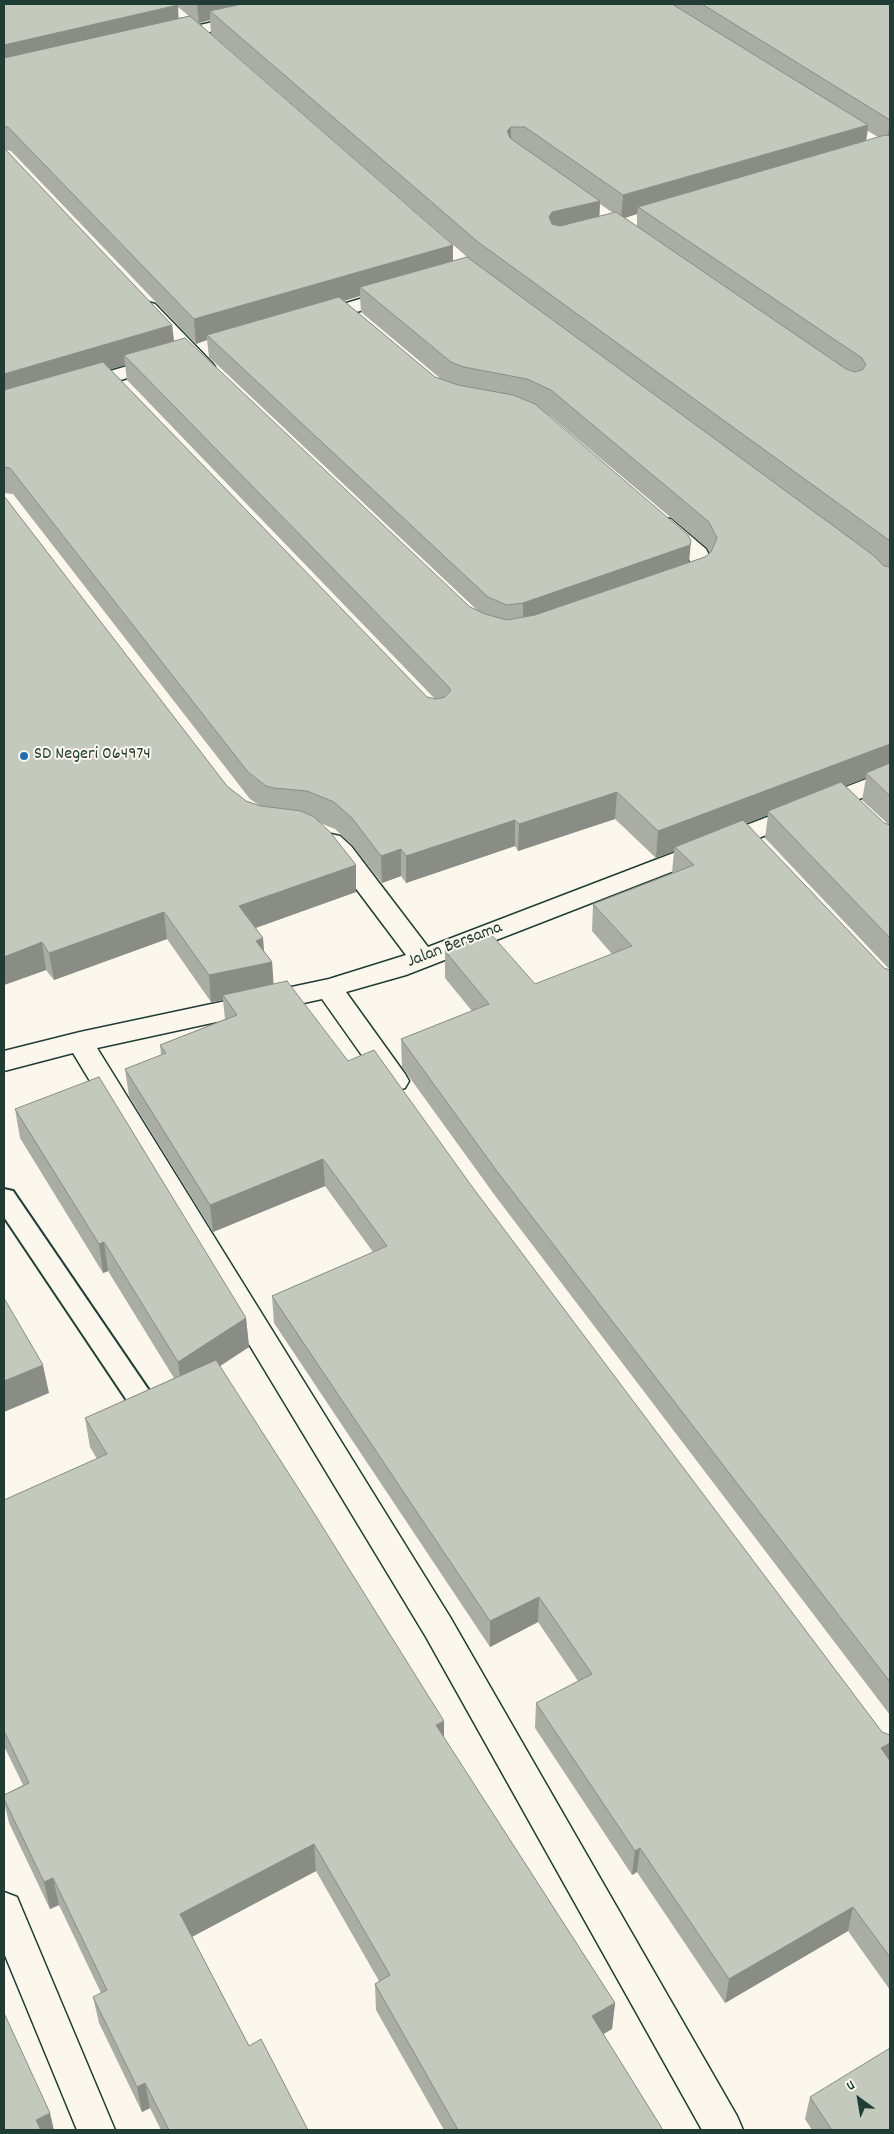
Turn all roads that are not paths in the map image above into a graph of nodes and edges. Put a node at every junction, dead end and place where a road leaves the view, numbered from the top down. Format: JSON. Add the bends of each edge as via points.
{"nodes":[{"id":1,"x":308,"y":4,"type":"edge"},
{"id":2,"x":188,"y":25,"type":"junction"},
{"id":3,"x":157,"y":39,"type":"edge"},
{"id":4,"x":210,"y":44,"type":"edge"},
{"id":5,"x":416,"y":288,"type":"edge"},
{"id":6,"x":138,"y":297,"type":"edge"},
{"id":7,"x":296,"y":324,"type":"edge"},
{"id":8,"x":201,"y":350,"type":"junction"},
{"id":9,"x":220,"y":380,"type":"edge"},
{"id":10,"x":66,"y":390,"type":"edge"},
{"id":11,"x":649,"y":511,"type":"edge"},
{"id":12,"x":657,"y":589,"type":"edge"},
{"id":13,"x":890,"y":778,"type":"edge"},
{"id":14,"x":842,"y":797,"type":"junction"},
{"id":15,"x":862,"y":817,"type":"edge"},
{"id":16,"x":316,"y":832,"type":"edge"},
{"id":17,"x":746,"y":835,"type":"junction"},
{"id":18,"x":765,"y":856,"type":"edge"},
{"id":19,"x":423,"y":959,"type":"junction"},
{"id":20,"x":329,"y":988,"type":"junction"},
{"id":21,"x":80,"y":1042,"type":"junction"},
{"id":22,"x":4,"y":1061,"type":"edge"},
{"id":23,"x":409,"y":1101,"type":"edge"},
{"id":24,"x":4,"y":1198,"type":"edge"},
{"id":25,"x":139,"y":1397,"type":"edge"},
{"id":26,"x":4,"y":1909,"type":"edge"},
{"id":27,"x":96,"y":2130,"type":"edge"},
{"id":28,"x":723,"y":2130,"type":"edge"}],
"edges":[{"from":1,"to":2,"type":"main road"},
{"from":2,"to":3,"type":"main road"},
{"from":2,"to":4,"type":"main road"},
{"from":5,"to":7,"type":"main road","via":[[351,317]]},
{"from":6,"to":8,"type":"main road"},
{"from":8,"to":9,"type":"main road"},
{"from":8,"to":10,"type":"main road","via":[[116,384]]},
{"from":11,"to":12,"type":"main road","via":[[698,554],[702,563],[700,572],[694,576]]},
{"from":13,"to":14,"type":"main road","name":"Jalan Bersama"},
{"from":14,"to":15,"type":"main road"},
{"from":14,"to":17,"type":"main road","name":"Jalan Bersama"},
{"from":16,"to":19,"type":"main road","via":[[342,852]]},
{"from":17,"to":18,"type":"main road"},
{"from":17,"to":19,"type":"main road","name":"Jalan Bersama"},
{"from":19,"to":20,"type":"main road","name":"Jalan Bersama"},
{"from":20,"to":21,"type":"main road","name":"Jalan Bersama"},
{"from":20,"to":23,"type":"main road"},
{"from":21,"to":22,"type":"main road","name":"Jalan Bersama"},
{"from":21,"to":28,"type":"main road","via":[[438,1627]]},
{"from":24,"to":25,"type":"lane"},
{"from":26,"to":27,"type":"main road"}]}
